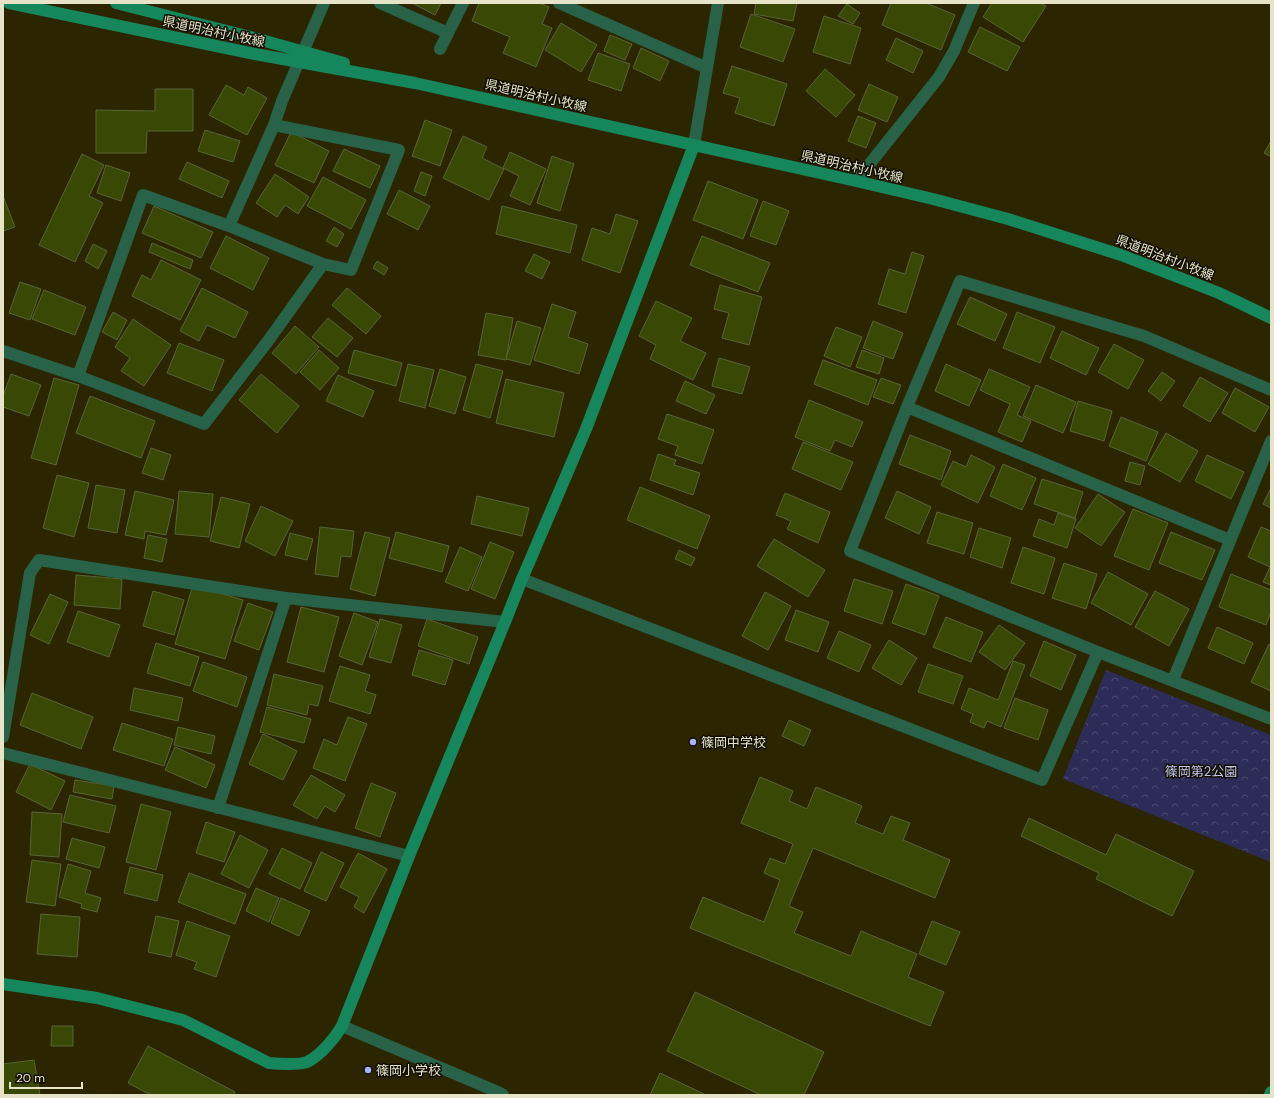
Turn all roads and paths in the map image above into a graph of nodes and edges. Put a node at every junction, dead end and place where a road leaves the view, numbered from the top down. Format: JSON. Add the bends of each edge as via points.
{"nodes":[{"id":1,"x":9,"y":3,"type":"edge"},
{"id":2,"x":116,"y":3,"type":"edge"},
{"id":3,"x":380,"y":3,"type":"edge"},
{"id":4,"x":463,"y":3,"type":"edge"},
{"id":5,"x":559,"y":3,"type":"edge"},
{"id":6,"x":718,"y":3,"type":"edge"},
{"id":7,"x":974,"y":3,"type":"edge"},
{"id":8,"x":323,"y":4,"type":"edge"},
{"id":9,"x":448,"y":33,"type":"junction"},
{"id":10,"x":440,"y":49,"type":"dead end"},
{"id":11,"x":708,"y":68,"type":"junction"},
{"id":12,"x":414,"y":83,"type":"junction"},
{"id":13,"x":274,"y":124,"type":"junction"},
{"id":14,"x":694,"y":145,"type":"junction"},
{"id":15,"x":856,"y":181,"type":"junction"},
{"id":16,"x":229,"y":226,"type":"junction"},
{"id":17,"x":323,"y":264,"type":"junction"},
{"id":18,"x":1271,"y":318,"type":"edge"},
{"id":19,"x":3,"y":351,"type":"edge"},
{"id":20,"x":78,"y":376,"type":"junction"},
{"id":21,"x":1271,"y":390,"type":"edge"},
{"id":22,"x":907,"y":407,"type":"junction"},
{"id":23,"x":1271,"y":441,"type":"edge"},
{"id":24,"x":1230,"y":540,"type":"junction"},
{"id":25,"x":522,"y":579,"type":"junction"},
{"id":26,"x":286,"y":598,"type":"junction"},
{"id":27,"x":505,"y":622,"type":"junction"},
{"id":28,"x":1098,"y":652,"type":"junction"},
{"id":29,"x":1173,"y":680,"type":"junction"},
{"id":30,"x":1271,"y":719,"type":"edge"},
{"id":31,"x":3,"y":737,"type":"edge"},
{"id":32,"x":3,"y":753,"type":"edge"},
{"id":33,"x":218,"y":808,"type":"junction"},
{"id":34,"x":409,"y":856,"type":"junction"},
{"id":35,"x":3,"y":984,"type":"edge"},
{"id":36,"x":342,"y":1026,"type":"junction"},
{"id":37,"x":1271,"y":1092,"type":"edge"},
{"id":38,"x":503,"y":1095,"type":"edge"},
{"id":39,"x":1270,"y":1095,"type":"edge"}],
"edges":[{"from":1,"to":12,"type":"main road","name":"県道明治村小牧線","via":[[255,54]]},
{"from":2,"to":12,"type":"main road","name":"県道明治村小牧線","via":[[258,39]]},
{"from":3,"to":9,"type":"street"},
{"from":4,"to":9,"type":"street"},
{"from":5,"to":11,"type":"street"},
{"from":6,"to":11,"type":"street"},
{"from":7,"to":15,"type":"street","via":[[954,51],[939,78]]},
{"from":8,"to":13,"type":"street"},
{"from":9,"to":10,"type":"street"},
{"from":11,"to":14,"type":"street"},
{"from":12,"to":14,"type":"main road","name":"県道明治村小牧線"},
{"from":13,"to":16,"type":"street"},
{"from":13,"to":17,"type":"street","via":[[399,150],[351,270]]},
{"from":14,"to":15,"type":"main road","name":"県道明治村小牧線"},
{"from":14,"to":25,"type":"main road","via":[[586,429]]},
{"from":15,"to":18,"type":"main road","name":"県道明治村小牧線","via":[[1008,218],[1121,255],[1219,293]]},
{"from":16,"to":17,"type":"street"},
{"from":16,"to":20,"type":"street","via":[[143,196]]},
{"from":17,"to":20,"type":"street","via":[[204,424]]},
{"from":19,"to":20,"type":"street"},
{"from":21,"to":22,"type":"street","via":[[1144,336],[960,281]]},
{"from":22,"to":24,"type":"street"},
{"from":22,"to":28,"type":"street","via":[[850,551]]},
{"from":23,"to":24,"type":"street"},
{"from":24,"to":29,"type":"street"},
{"from":25,"to":27,"type":"main road"},
{"from":25,"to":28,"type":"street","via":[[1042,780]]},
{"from":26,"to":27,"type":"street"},
{"from":26,"to":31,"type":"street","via":[[39,560],[30,573]]},
{"from":26,"to":33,"type":"street"},
{"from":27,"to":34,"type":"main road"},
{"from":28,"to":29,"type":"street"},
{"from":29,"to":30,"type":"street"},
{"from":32,"to":33,"type":"street"},
{"from":33,"to":34,"type":"street"},
{"from":34,"to":36,"type":"main road"},
{"from":35,"to":36,"type":"main road","via":[[97,998],[183,1020],[269,1064],[306,1062],[322,1050]]},
{"from":36,"to":38,"type":"street"},
{"from":37,"to":39,"type":"main road"}]}
